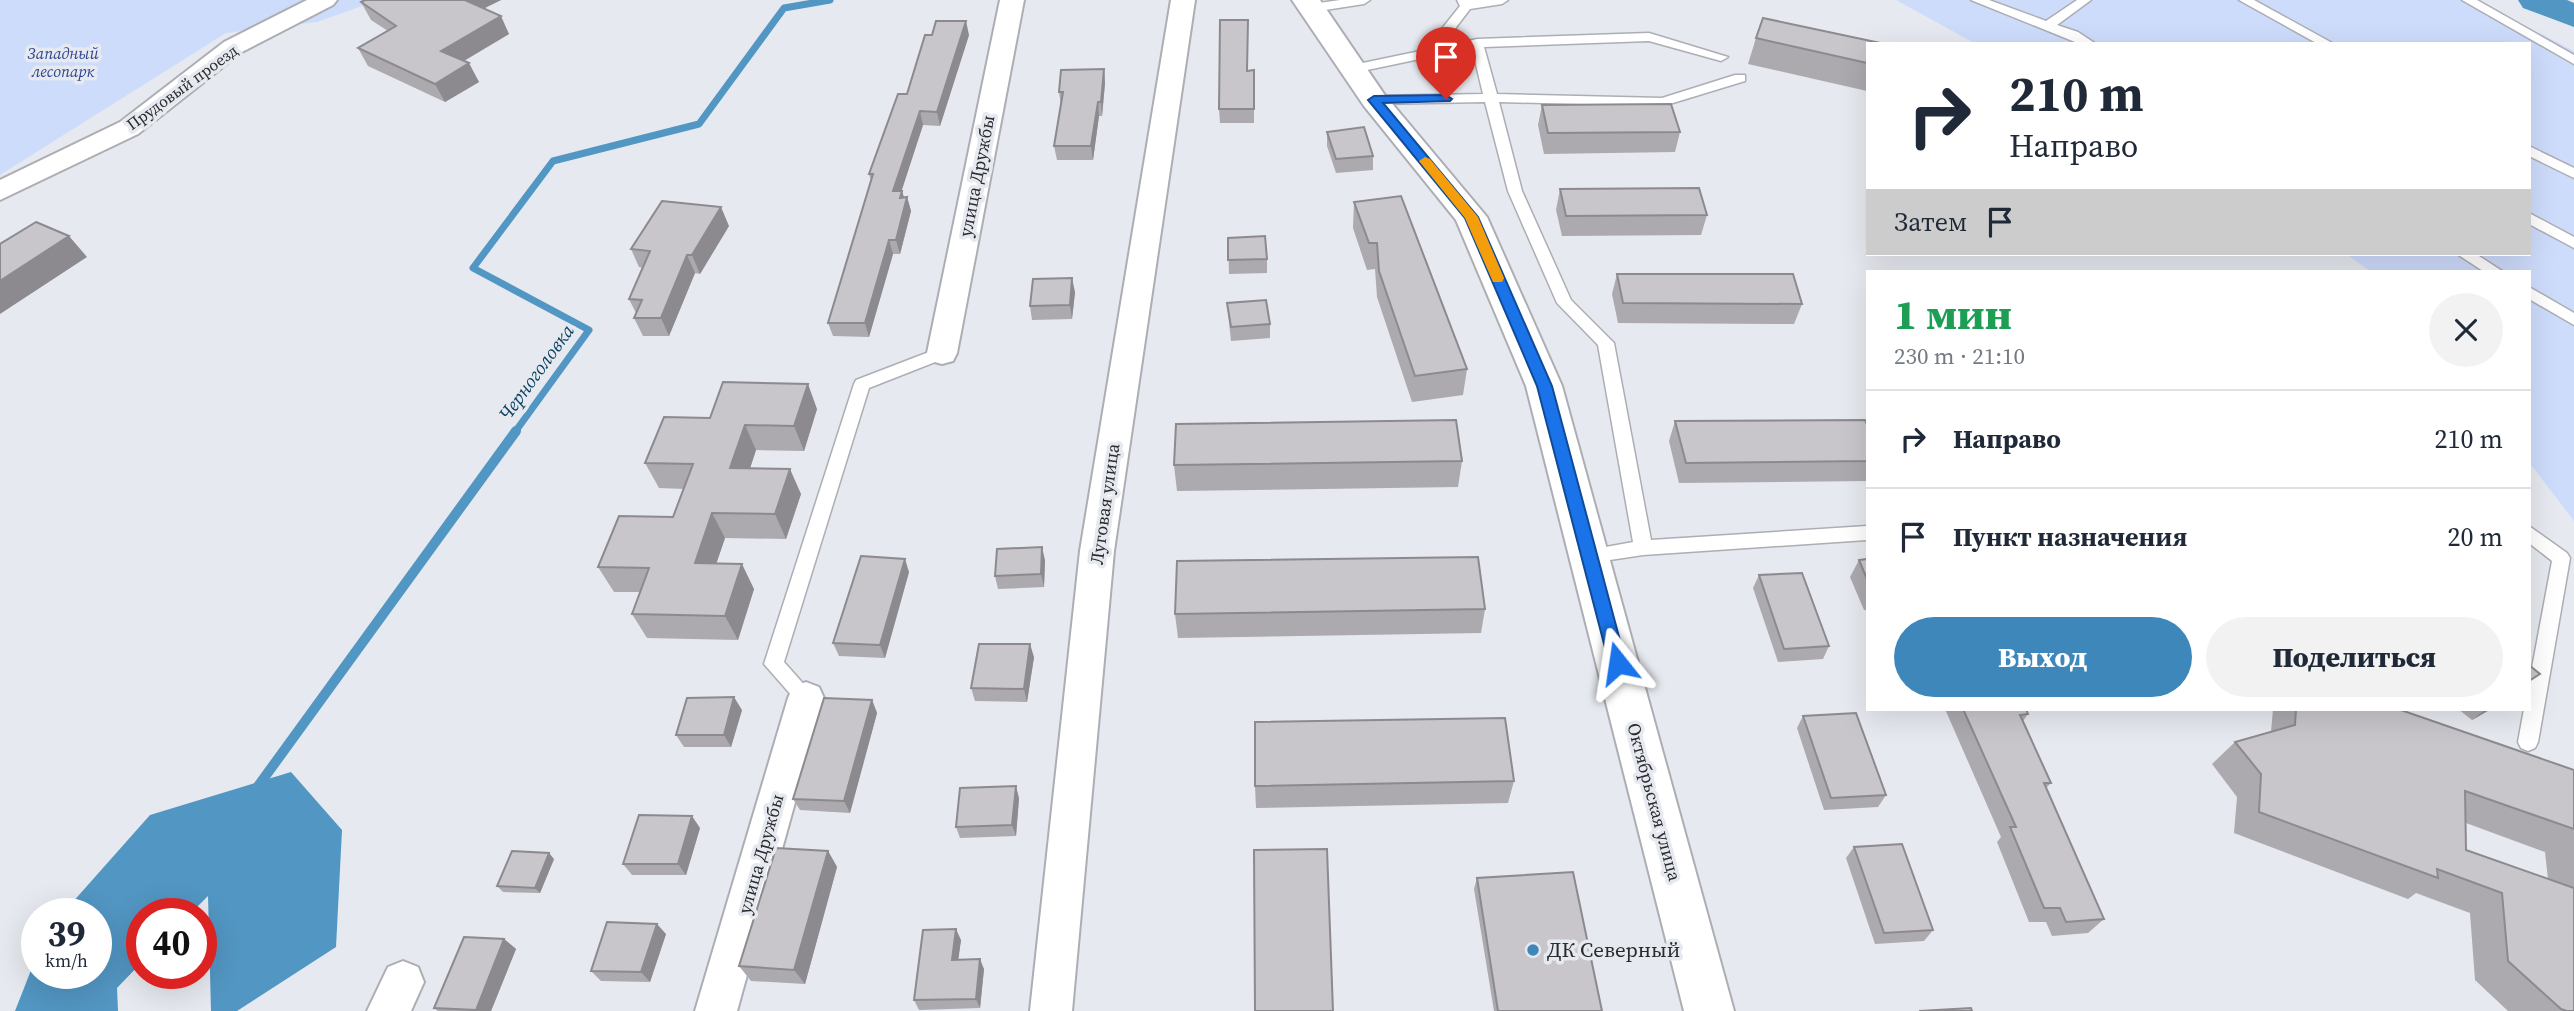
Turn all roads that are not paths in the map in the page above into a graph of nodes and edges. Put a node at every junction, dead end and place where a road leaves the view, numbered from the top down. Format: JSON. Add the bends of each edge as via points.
{"nodes":[{"id":1,"x":325,"y":0,"type":"edge"},
{"id":2,"x":1012,"y":0,"type":"edge"},
{"id":3,"x":1183,"y":0,"type":"edge"},
{"id":4,"x":1364,"y":0,"type":"edge"},
{"id":5,"x":1502,"y":0,"type":"edge"},
{"id":6,"x":1977,"y":0,"type":"edge"},
{"id":7,"x":2085,"y":0,"type":"edge"},
{"id":8,"x":2245,"y":0,"type":"edge"},
{"id":9,"x":2468,"y":0,"type":"edge"},
{"id":10,"x":1464,"y":3,"type":"edge"},
{"id":11,"x":1309,"y":4,"type":"edge"},
{"id":12,"x":2048,"y":25,"type":"junction"},
{"id":13,"x":2086,"y":42,"type":"edge"},
{"id":14,"x":2324,"y":42,"type":"edge"},
{"id":15,"x":1477,"y":43,"type":"junction"},
{"id":16,"x":1429,"y":54,"type":"junction"},
{"id":17,"x":1721,"y":57,"type":"dead end"},
{"id":18,"x":2574,"y":60,"type":"edge"},
{"id":19,"x":1740,"y":78,"type":"dead end"},
{"id":20,"x":1364,"y":85,"type":"junction"},
{"id":21,"x":1493,"y":98,"type":"junction"},
{"id":22,"x":2531,"y":151,"type":"edge"},
{"id":23,"x":2574,"y":174,"type":"edge"},
{"id":24,"x":0,"y":191,"type":"edge"},
{"id":25,"x":2531,"y":219,"type":"edge"},
{"id":26,"x":2574,"y":243,"type":"edge"},
{"id":27,"x":2468,"y":256,"type":"edge"},
{"id":28,"x":2492,"y":270,"type":"edge"},
{"id":29,"x":2531,"y":293,"type":"edge"},
{"id":30,"x":2574,"y":320,"type":"edge"},
{"id":31,"x":942,"y":353,"type":"joint"},
{"id":32,"x":1866,"y":533,"type":"edge"},
{"id":33,"x":2531,"y":535,"type":"edge"},
{"id":34,"x":1643,"y":548,"type":"junction"},
{"id":35,"x":1590,"y":556,"type":"junction"},
{"id":36,"x":806,"y":698,"type":"joint"},
{"id":37,"x":2528,"y":742,"type":"dead end"},
{"id":38,"x":716,"y":1011,"type":"edge"},
{"id":39,"x":1051,"y":1011,"type":"edge"},
{"id":40,"x":1709,"y":1011,"type":"edge"}],
"edges":[{"from":1,"to":24,"type":"street","name":"Прудовый проезд","via":[[233,47],[129,128]]},
{"from":2,"to":31,"type":"street","name":"улица Дружбы"},
{"from":3,"to":39,"type":"street","name":"Луговая улица","via":[[1097,551]]},
{"from":4,"to":11,"type":"lane"},
{"from":5,"to":10,"type":"lane"},
{"from":6,"to":12,"type":"lane"},
{"from":7,"to":12,"type":"lane"},
{"from":8,"to":14,"type":"lane"},
{"from":9,"to":18,"type":"lane"},
{"from":10,"to":16,"type":"lane"},
{"from":11,"to":20,"type":"street","name":"Октябрьская улица"},
{"from":12,"to":13,"type":"lane"},
{"from":15,"to":16,"type":"lane"},
{"from":15,"to":17,"type":"lane","via":[[1650,37]]},
{"from":15,"to":21,"type":"lane"},
{"from":16,"to":20,"type":"lane"},
{"from":19,"to":21,"type":"lane","via":[[1663,103]]},
{"from":20,"to":21,"type":"lane"},
{"from":20,"to":35,"type":"street","name":"Октябрьская улица","via":[[1471,217],[1544,386]]},
{"from":21,"to":34,"type":"lane","via":[[1515,191],[1565,303],[1606,343]]},
{"from":22,"to":23,"type":"lane"},
{"from":25,"to":26,"type":"lane"},
{"from":27,"to":28,"type":"lane"},
{"from":29,"to":30,"type":"lane"},
{"from":31,"to":36,"type":"lane","via":[[862,384],[774,664]]},
{"from":32,"to":34,"type":"lane"},
{"from":33,"to":37,"type":"lane","via":[[2561,558]]},
{"from":34,"to":35,"type":"lane"},
{"from":35,"to":40,"type":"street","name":"Октябрьская улица"},
{"from":36,"to":38,"type":"street","name":"улица Дружбы"}]}
